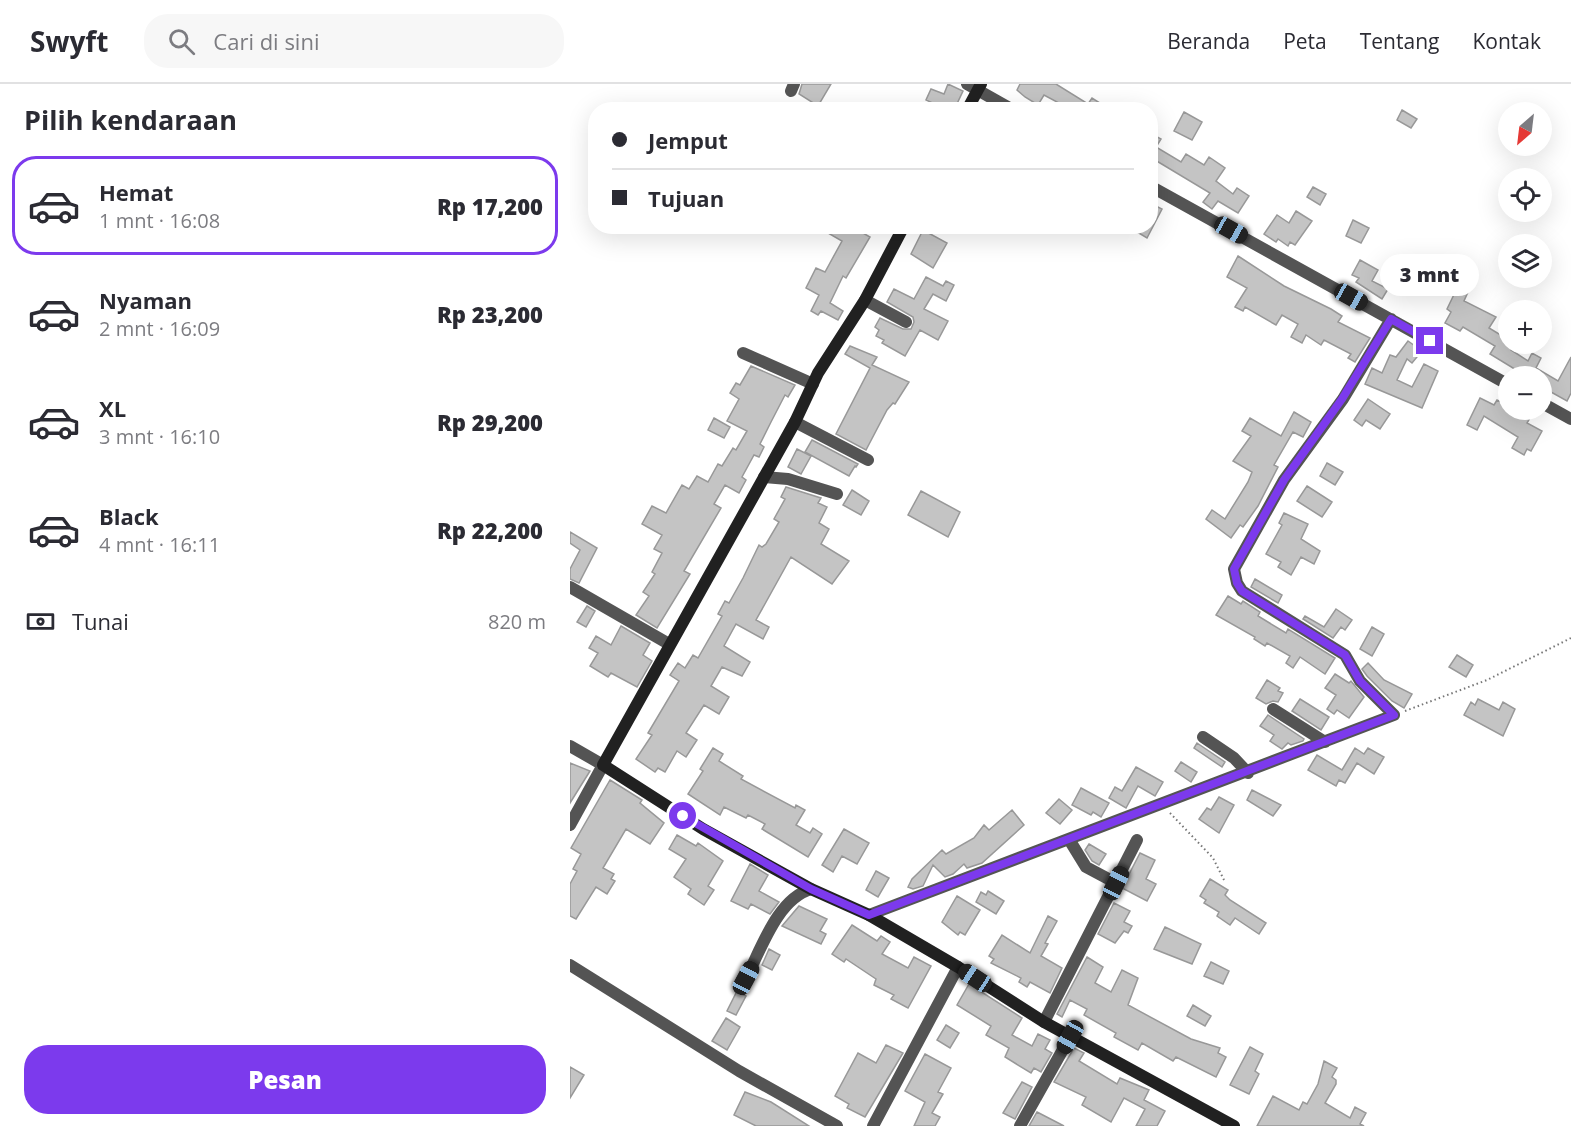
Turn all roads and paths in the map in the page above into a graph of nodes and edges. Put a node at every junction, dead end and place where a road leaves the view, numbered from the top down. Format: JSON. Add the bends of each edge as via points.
{"nodes":[{"id":1,"x":975,"y":86,"type":"edge"},
{"id":2,"x":970,"y":102,"type":"edge"},
{"id":3,"x":1000,"y":102,"type":"edge"},
{"id":4,"x":1158,"y":190,"type":"edge"},
{"id":5,"x":900,"y":234,"type":"edge"},
{"id":6,"x":865,"y":300,"type":"junction"},
{"id":7,"x":1391,"y":319,"type":"junction"},
{"id":8,"x":906,"y":322,"type":"dead end"},
{"id":9,"x":743,"y":352,"type":"dead end"},
{"id":10,"x":1498,"y":379,"type":"edge"},
{"id":11,"x":813,"y":384,"type":"junction"},
{"id":12,"x":1552,"y":409,"type":"edge"},
{"id":13,"x":1571,"y":419,"type":"edge"},
{"id":14,"x":795,"y":422,"type":"junction"},
{"id":15,"x":867,"y":460,"type":"dead end"},
{"id":16,"x":764,"y":477,"type":"junction"},
{"id":17,"x":837,"y":494,"type":"dead end"},
{"id":18,"x":570,"y":587,"type":"edge"},
{"id":19,"x":1571,"y":638,"type":"edge"},
{"id":20,"x":669,"y":645,"type":"junction"},
{"id":21,"x":1273,"y":709,"type":"dead end"},
{"id":22,"x":1394,"y":715,"type":"junction"},
{"id":23,"x":1203,"y":738,"type":"dead end"},
{"id":24,"x":1325,"y":742,"type":"junction"},
{"id":25,"x":570,"y":746,"type":"edge"},
{"id":26,"x":603,"y":765,"type":"junction"},
{"id":27,"x":1248,"y":772,"type":"junction"},
{"id":28,"x":1160,"y":806,"type":"junction"},
{"id":29,"x":570,"y":825,"type":"edge"},
{"id":30,"x":1137,"y":840,"type":"dead end"},
{"id":31,"x":1070,"y":841,"type":"junction"},
{"id":32,"x":1224,"y":880,"type":"dead end"},
{"id":33,"x":1116,"y":883,"type":"junction"},
{"id":34,"x":811,"y":889,"type":"junction"},
{"id":35,"x":869,"y":915,"type":"junction"},
{"id":36,"x":570,"y":965,"type":"edge"},
{"id":37,"x":958,"y":967,"type":"junction"},
{"id":38,"x":746,"y":978,"type":"dead end"},
{"id":39,"x":1044,"y":1022,"type":"junction"},
{"id":40,"x":1070,"y":1037,"type":"junction"},
{"id":41,"x":837,"y":1126,"type":"edge"},
{"id":42,"x":873,"y":1126,"type":"edge"},
{"id":43,"x":1020,"y":1126,"type":"edge"},
{"id":44,"x":1234,"y":1126,"type":"edge"}],
"edges":[{"from":1,"to":2,"type":"street"},
{"from":1,"to":3,"type":"street"},
{"from":4,"to":7,"type":"street"},
{"from":5,"to":6,"type":"street"},
{"from":6,"to":8,"type":"street"},
{"from":6,"to":11,"type":"street"},
{"from":7,"to":10,"type":"street"},
{"from":7,"to":22,"type":"street","via":[[1342,399],[1284,480],[1234,569],[1242,591],[1345,655],[1360,681]]},
{"from":9,"to":11,"type":"street"},
{"from":11,"to":14,"type":"street"},
{"from":12,"to":13,"type":"street"},
{"from":14,"to":15,"type":"street"},
{"from":14,"to":16,"type":"street"},
{"from":16,"to":17,"type":"street","via":[[788,479]]},
{"from":16,"to":20,"type":"street"},
{"from":18,"to":20,"type":"street"},
{"from":19,"to":22,"type":"path","via":[[1487,680]]},
{"from":20,"to":26,"type":"street"},
{"from":21,"to":24,"type":"street"},
{"from":22,"to":24,"type":"street"},
{"from":23,"to":27,"type":"street"},
{"from":24,"to":27,"type":"street"},
{"from":25,"to":26,"type":"street"},
{"from":26,"to":29,"type":"street"},
{"from":26,"to":34,"type":"street","via":[[703,829]]},
{"from":27,"to":28,"type":"street"},
{"from":28,"to":31,"type":"street"},
{"from":28,"to":32,"type":"path","via":[[1213,858]]},
{"from":30,"to":33,"type":"street"},
{"from":31,"to":33,"type":"street","via":[[1086,867]]},
{"from":31,"to":35,"type":"street"},
{"from":33,"to":39,"type":"street"},
{"from":34,"to":35,"type":"street"},
{"from":34,"to":38,"type":"street","via":[[787,904]]},
{"from":35,"to":37,"type":"street"},
{"from":36,"to":41,"type":"street","via":[[739,1071]]},
{"from":37,"to":39,"type":"street"},
{"from":37,"to":42,"type":"street"},
{"from":39,"to":40,"type":"street"},
{"from":40,"to":43,"type":"street"},
{"from":40,"to":44,"type":"street"}]}
